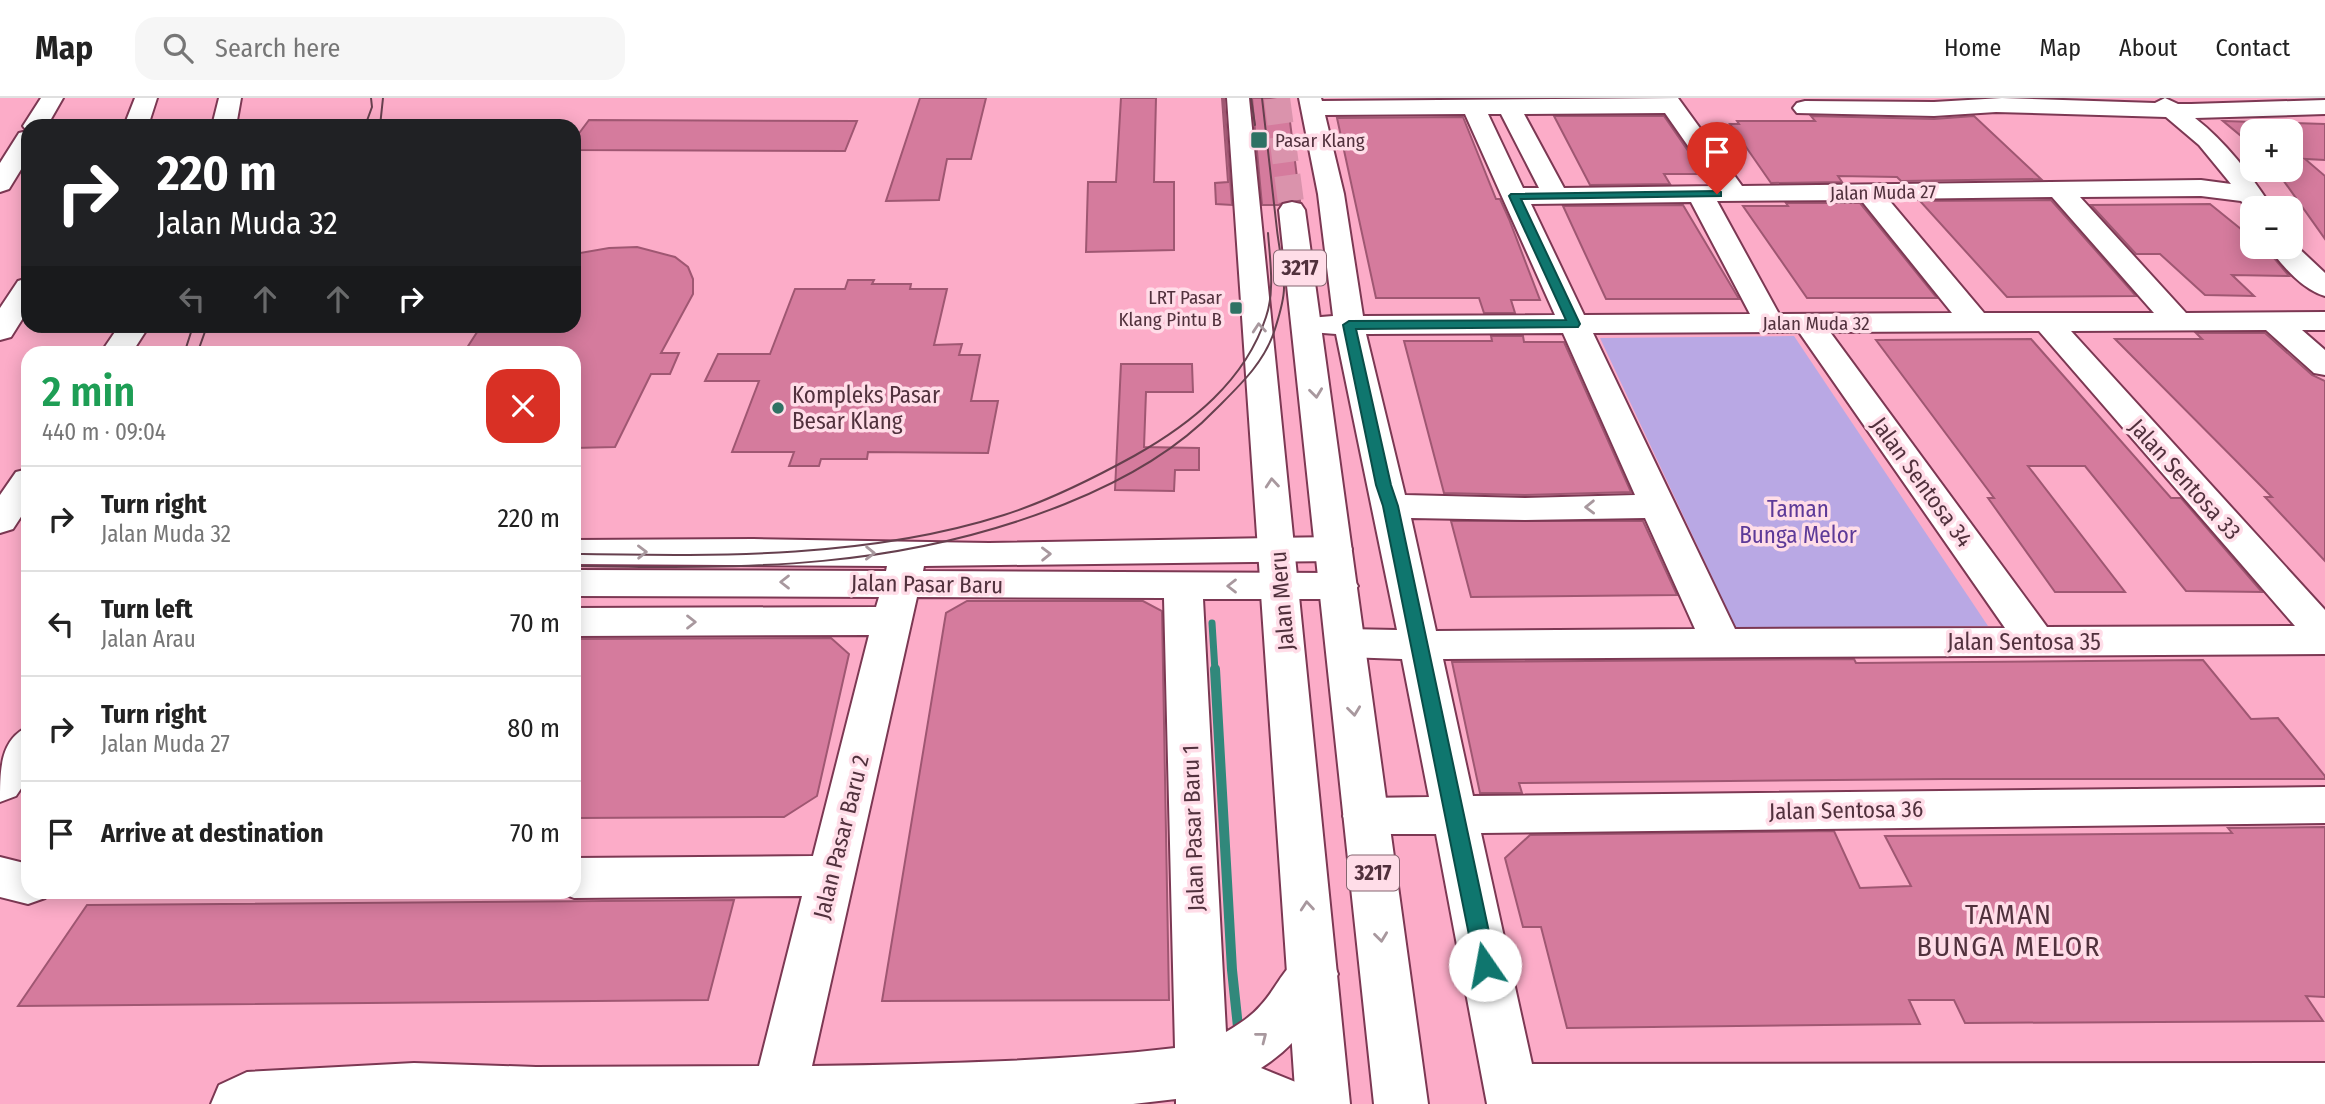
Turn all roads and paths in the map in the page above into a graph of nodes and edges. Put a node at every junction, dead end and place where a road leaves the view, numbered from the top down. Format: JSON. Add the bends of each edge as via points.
{"nodes":[{"id":1,"x":52,"y":98,"type":"edge"},
{"id":2,"x":146,"y":98,"type":"edge"},
{"id":3,"x":230,"y":98,"type":"edge"},
{"id":4,"x":1238,"y":98,"type":"edge"},
{"id":5,"x":1992,"y":101,"type":"edge"},
{"id":6,"x":1670,"y":102,"type":"edge"},
{"id":7,"x":2082,"y":102,"type":"edge"},
{"id":8,"x":1311,"y":103,"type":"edge"},
{"id":9,"x":2164,"y":104,"type":"edge"},
{"id":10,"x":1473,"y":107,"type":"junction"},
{"id":11,"x":1509,"y":107,"type":"junction"},
{"id":12,"x":2325,"y":107,"type":"edge"},
{"id":13,"x":1805,"y":108,"type":"dead end"},
{"id":14,"x":39,"y":119,"type":"edge"},
{"id":15,"x":138,"y":119,"type":"edge"},
{"id":16,"x":226,"y":119,"type":"edge"},
{"id":17,"x":21,"y":150,"type":"edge"},
{"id":18,"x":0,"y":184,"type":"edge"},
{"id":19,"x":2059,"y":190,"type":"junction"},
{"id":20,"x":1868,"y":192,"type":"junction"},
{"id":21,"x":1699,"y":194,"type":"junction"},
{"id":22,"x":1735,"y":194,"type":"junction"},
{"id":23,"x":1514,"y":196,"type":"junction"},
{"id":24,"x":1556,"y":196,"type":"junction"},
{"id":25,"x":2251,"y":196,"type":"edge"},
{"id":26,"x":2240,"y":197,"type":"edge"},
{"id":27,"x":1292,"y":210,"type":"tunnel mouth"},
{"id":28,"x":2294,"y":259,"type":"edge"},
{"id":29,"x":2325,"y":287,"type":"edge"},
{"id":30,"x":21,"y":298,"type":"edge"},
{"id":31,"x":2177,"y":321,"type":"junction"},
{"id":32,"x":2273,"y":321,"type":"junction"},
{"id":33,"x":2325,"y":321,"type":"edge"},
{"id":34,"x":1975,"y":322,"type":"junction"},
{"id":35,"x":2047,"y":322,"type":"junction"},
{"id":36,"x":1769,"y":323,"type":"junction"},
{"id":37,"x":1808,"y":323,"type":"junction"},
{"id":38,"x":1574,"y":324,"type":"junction"},
{"id":39,"x":1308,"y":325,"type":"junction"},
{"id":40,"x":1349,"y":325,"type":"junction"},
{"id":41,"x":0,"y":331,"type":"edge"},
{"id":42,"x":2325,"y":366,"type":"edge"},
{"id":43,"x":21,"y":490,"type":"edge"},
{"id":44,"x":1653,"y":494,"type":"junction"},
{"id":45,"x":1387,"y":495,"type":"junction"},
{"id":46,"x":0,"y":521,"type":"edge"},
{"id":47,"x":581,"y":552,"type":"edge"},
{"id":48,"x":1279,"y":568,"type":"junction"},
{"id":49,"x":1337,"y":568,"type":"junction"},
{"id":50,"x":581,"y":583,"type":"edge"},
{"id":51,"x":901,"y":585,"type":"junction"},
{"id":52,"x":1183,"y":586,"type":"junction"},
{"id":53,"x":581,"y":621,"type":"edge"},
{"id":54,"x":2325,"y":638,"type":"edge"},
{"id":55,"x":2036,"y":642,"type":"junction"},
{"id":56,"x":1346,"y":643,"type":"junction"},
{"id":57,"x":1722,"y":644,"type":"junction"},
{"id":58,"x":1420,"y":645,"type":"junction"},
{"id":59,"x":21,"y":754,"type":"edge"},
{"id":60,"x":0,"y":784,"type":"edge"},
{"id":61,"x":2325,"y":805,"type":"edge"},
{"id":62,"x":1454,"y":815,"type":"junction"},
{"id":63,"x":1366,"y":816,"type":"junction"},
{"id":64,"x":831,"y":876,"type":"junction"},
{"id":65,"x":0,"y":877,"type":"edge"},
{"id":66,"x":581,"y":878,"type":"edge"},
{"id":67,"x":21,"y":882,"type":"edge"},
{"id":68,"x":1312,"y":974,"type":"junction"},
{"id":69,"x":1203,"y":1087,"type":"edge"},
{"id":70,"x":2325,"y":1090,"type":"edge"},
{"id":71,"x":779,"y":1092,"type":"junction"},
{"id":72,"x":420,"y":1096,"type":"edge"},
{"id":73,"x":1513,"y":1097,"type":"edge"},
{"id":74,"x":1906,"y":1097,"type":"edge"},
{"id":75,"x":2211,"y":1097,"type":"edge"},
{"id":76,"x":524,"y":1099,"type":"edge"},
{"id":77,"x":238,"y":1104,"type":"edge"},
{"id":78,"x":1284,"y":1104,"type":"edge"},
{"id":79,"x":1323,"y":1104,"type":"edge"},
{"id":80,"x":1401,"y":1104,"type":"edge"}],
"edges":[{"from":1,"to":14,"type":"main road"},
{"from":2,"to":15,"type":"main road"},
{"from":3,"to":16,"type":"main road"},
{"from":48,"to":4,"type":"main road","name":"Jalan Meru","number":"3217","one_way":true},
{"from":5,"to":7,"type":"main road"},
{"from":5,"to":13,"type":"main road","via":[[1934,109]]},
{"from":6,"to":11,"type":"main road"},
{"from":6,"to":22,"type":"main road"},
{"from":7,"to":9,"type":"main road"},
{"from":8,"to":10,"type":"main road"},
{"from":8,"to":40,"type":"main road","via":[[1331,194]]},
{"from":9,"to":12,"type":"main road"},
{"from":9,"to":25,"type":"main road","via":[[2216,149]]},
{"from":10,"to":11,"type":"main road"},
{"from":10,"to":23,"type":"main road"},
{"from":11,"to":24,"type":"main road"},
{"from":17,"to":18,"type":"main road"},
{"from":19,"to":20,"type":"main road","name":"Jalan Muda 27"},
{"from":19,"to":26,"type":"main road","name":"Jalan Muda 27","via":[[2201,188]]},
{"from":19,"to":31,"type":"main road"},
{"from":20,"to":22,"type":"main road","name":"Jalan Muda 27"},
{"from":20,"to":34,"type":"main road"},
{"from":21,"to":22,"type":"main road","name":"Jalan Muda 27"},
{"from":21,"to":24,"type":"main road","name":"Jalan Muda 27"},
{"from":21,"to":36,"type":"main road"},
{"from":23,"to":24,"type":"main road","name":"Jalan Muda 27"},
{"from":23,"to":38,"type":"main road"},
{"from":27,"to":39,"type":"main road","number":"3217"},
{"from":28,"to":29,"type":"main road"},
{"from":30,"to":41,"type":"main road"},
{"from":31,"to":32,"type":"main road","name":"Jalan Muda 32"},
{"from":31,"to":35,"type":"main road","name":"Jalan Muda 32"},
{"from":32,"to":33,"type":"main road","name":"Jalan Muda 32"},
{"from":32,"to":42,"type":"main road"},
{"from":34,"to":35,"type":"main road","name":"Jalan Muda 32"},
{"from":34,"to":37,"type":"main road","name":"Jalan Muda 32"},
{"from":35,"to":54,"type":"main road","name":"Jalan Sentosa 33"},
{"from":36,"to":37,"type":"main road","name":"Jalan Muda 32"},
{"from":36,"to":38,"type":"main road","name":"Jalan Muda 32"},
{"from":37,"to":55,"type":"main road","name":"Jalan Sentosa 34"},
{"from":38,"to":40,"type":"main road","name":"Jalan Muda 32"},
{"from":38,"to":44,"type":"main road"},
{"from":39,"to":40,"type":"main road","name":"Jalan Muda 32"},
{"from":39,"to":49,"type":"main road","number":"3217","one_way":true},
{"from":40,"to":45,"type":"main road"},
{"from":43,"to":46,"type":"main road"},
{"from":44,"to":45,"type":"main road","via":[[1525,509]]},
{"from":44,"to":57,"type":"main road"},
{"from":45,"to":58,"type":"main road"},
{"from":47,"to":51,"type":"main road","one_way":true,"via":[[753,551]]},
{"from":48,"to":49,"type":"main road"},
{"from":51,"to":48,"type":"main road","name":"Jalan Pasar Baru","one_way":true,"via":[[978,554]]},
{"from":48,"to":52,"type":"main road","name":"Jalan Pasar Baru","one_way":true},
{"from":68,"to":48,"type":"main road","name":"Jalan Meru","number":"3217","one_way":true},
{"from":49,"to":56,"type":"main road","number":"3217"},
{"from":51,"to":50,"type":"main road","name":"Jalan Pasar Baru","one_way":true},
{"from":51,"to":52,"type":"main road","name":"Jalan Pasar Baru"},
{"from":53,"to":51,"type":"main road","one_way":true},
{"from":51,"to":64,"type":"main road","name":"Jalan Pasar Baru 2"},
{"from":52,"to":69,"type":"main road","name":"Jalan Pasar Baru 1"},
{"from":54,"to":55,"type":"main road","name":"Jalan Sentosa 35"},
{"from":55,"to":57,"type":"main road","name":"Jalan Sentosa 35"},
{"from":56,"to":58,"type":"main road","name":"Jalan Sentosa 35"},
{"from":56,"to":63,"type":"main road","number":"3217","one_way":true},
{"from":57,"to":58,"type":"main road","name":"Jalan Sentosa 35"},
{"from":58,"to":62,"type":"main road"},
{"from":59,"to":60,"type":"main road"},
{"from":61,"to":62,"type":"main road","name":"Jalan Sentosa 36"},
{"from":62,"to":63,"type":"main road","name":"Jalan Sentosa 36"},
{"from":62,"to":73,"type":"main road"},
{"from":63,"to":80,"type":"main road","number":"3217","one_way":true},
{"from":64,"to":66,"type":"main road"},
{"from":64,"to":71,"type":"main road","name":"Jalan Pasar Baru 2"},
{"from":65,"to":67,"type":"main road"},
{"from":69,"to":68,"type":"main road","one_way":true,"via":[[1279,1023]]},
{"from":68,"to":79,"type":"main road","name":"Jalan Meru","number":"3217"},
{"from":69,"to":71,"type":"main road","via":[[1095,1083]]},
{"from":69,"to":78,"type":"main road"},
{"from":70,"to":75,"type":"main road"},
{"from":71,"to":76,"type":"main road"},
{"from":72,"to":76,"type":"main road"},
{"from":72,"to":77,"type":"main road","via":[[247,1098]]},
{"from":73,"to":74,"type":"main road"},
{"from":74,"to":75,"type":"main road"}]}
